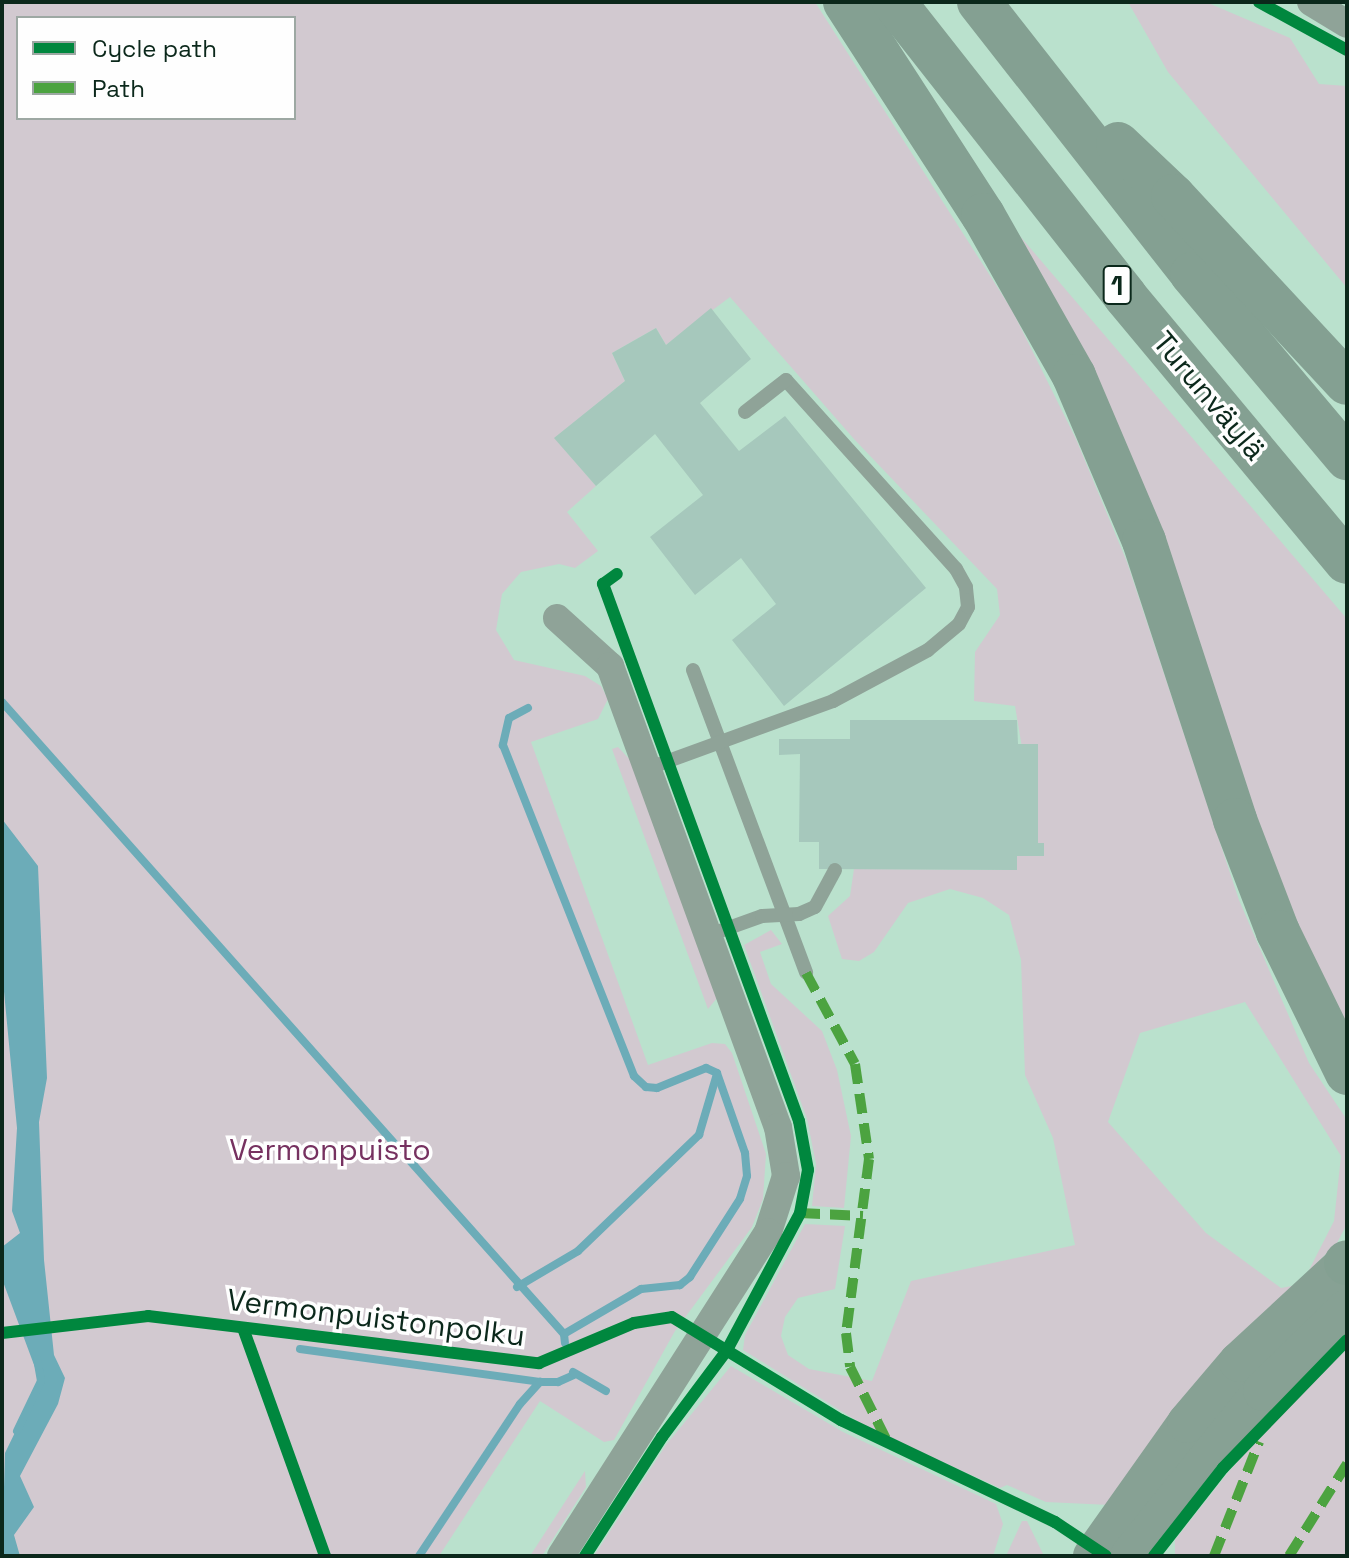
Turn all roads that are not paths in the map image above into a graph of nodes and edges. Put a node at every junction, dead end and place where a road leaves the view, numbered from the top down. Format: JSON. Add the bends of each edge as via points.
{"nodes":[{"id":1,"x":845,"y":2,"type":"edge"},
{"id":2,"x":894,"y":2,"type":"edge"},
{"id":3,"x":979,"y":2,"type":"edge"},
{"id":4,"x":1311,"y":2,"type":"edge"},
{"id":5,"x":1347,"y":24,"type":"edge"},
{"id":6,"x":1014,"y":47,"type":"junction"},
{"id":7,"x":1347,"y":383,"type":"edge"},
{"id":8,"x":745,"y":412,"type":"dead end"},
{"id":9,"x":1347,"y":458,"type":"edge"},
{"id":10,"x":1347,"y":562,"type":"edge"},
{"id":11,"x":557,"y":618,"type":"dead end"},
{"id":12,"x":693,"y":670,"type":"dead end"},
{"id":13,"x":719,"y":739,"type":"junction"},
{"id":14,"x":649,"y":768,"type":"junction"},
{"id":15,"x":835,"y":870,"type":"dead end"},
{"id":16,"x":784,"y":915,"type":"junction"},
{"id":17,"x":709,"y":935,"type":"junction"},
{"id":18,"x":806,"y":973,"type":"dead end"},
{"id":19,"x":1347,"y":1073,"type":"edge"},
{"id":20,"x":1346,"y":1263,"type":"edge"},
{"id":21,"x":1347,"y":1309,"type":"edge"},
{"id":22,"x":1136,"y":1529,"type":"edge"},
{"id":23,"x":561,"y":1556,"type":"edge"},
{"id":24,"x":1093,"y":1556,"type":"edge"}],
"edges":[{"from":1,"to":19,"type":"highway","via":[[983,215],[1074,376],[1144,541],[1235,820],[1278,932]]},
{"from":2,"to":10,"type":"highway","name":"Turunväylä","number":"1","via":[[1125,296]]},
{"from":3,"to":6,"type":"highway","number":"1"},
{"from":4,"to":5,"type":"street"},
{"from":6,"to":7,"type":"highway","via":[[1173,196]]},
{"from":6,"to":9,"type":"highway","number":"1","via":[[1192,274]]},
{"from":8,"to":13,"type":"lane","via":[[786,380],[956,569],[966,587],[968,607],[959,624],[928,650],[847,694]]},
{"from":11,"to":14,"type":"street","via":[[610,666]]},
{"from":12,"to":13,"type":"lane"},
{"from":13,"to":14,"type":"lane"},
{"from":13,"to":16,"type":"lane"},
{"from":14,"to":17,"type":"street"},
{"from":15,"to":16,"type":"lane","via":[[815,907]]},
{"from":16,"to":17,"type":"lane","via":[[762,916]]},
{"from":16,"to":18,"type":"lane"},
{"from":17,"to":23,"type":"street","via":[[778,1127],[786,1176],[768,1232]]},
{"from":20,"to":22,"type":"main road","via":[[1239,1362],[1187,1423]]},
{"from":21,"to":22,"type":"main road"},
{"from":22,"to":24,"type":"main road"}]}
